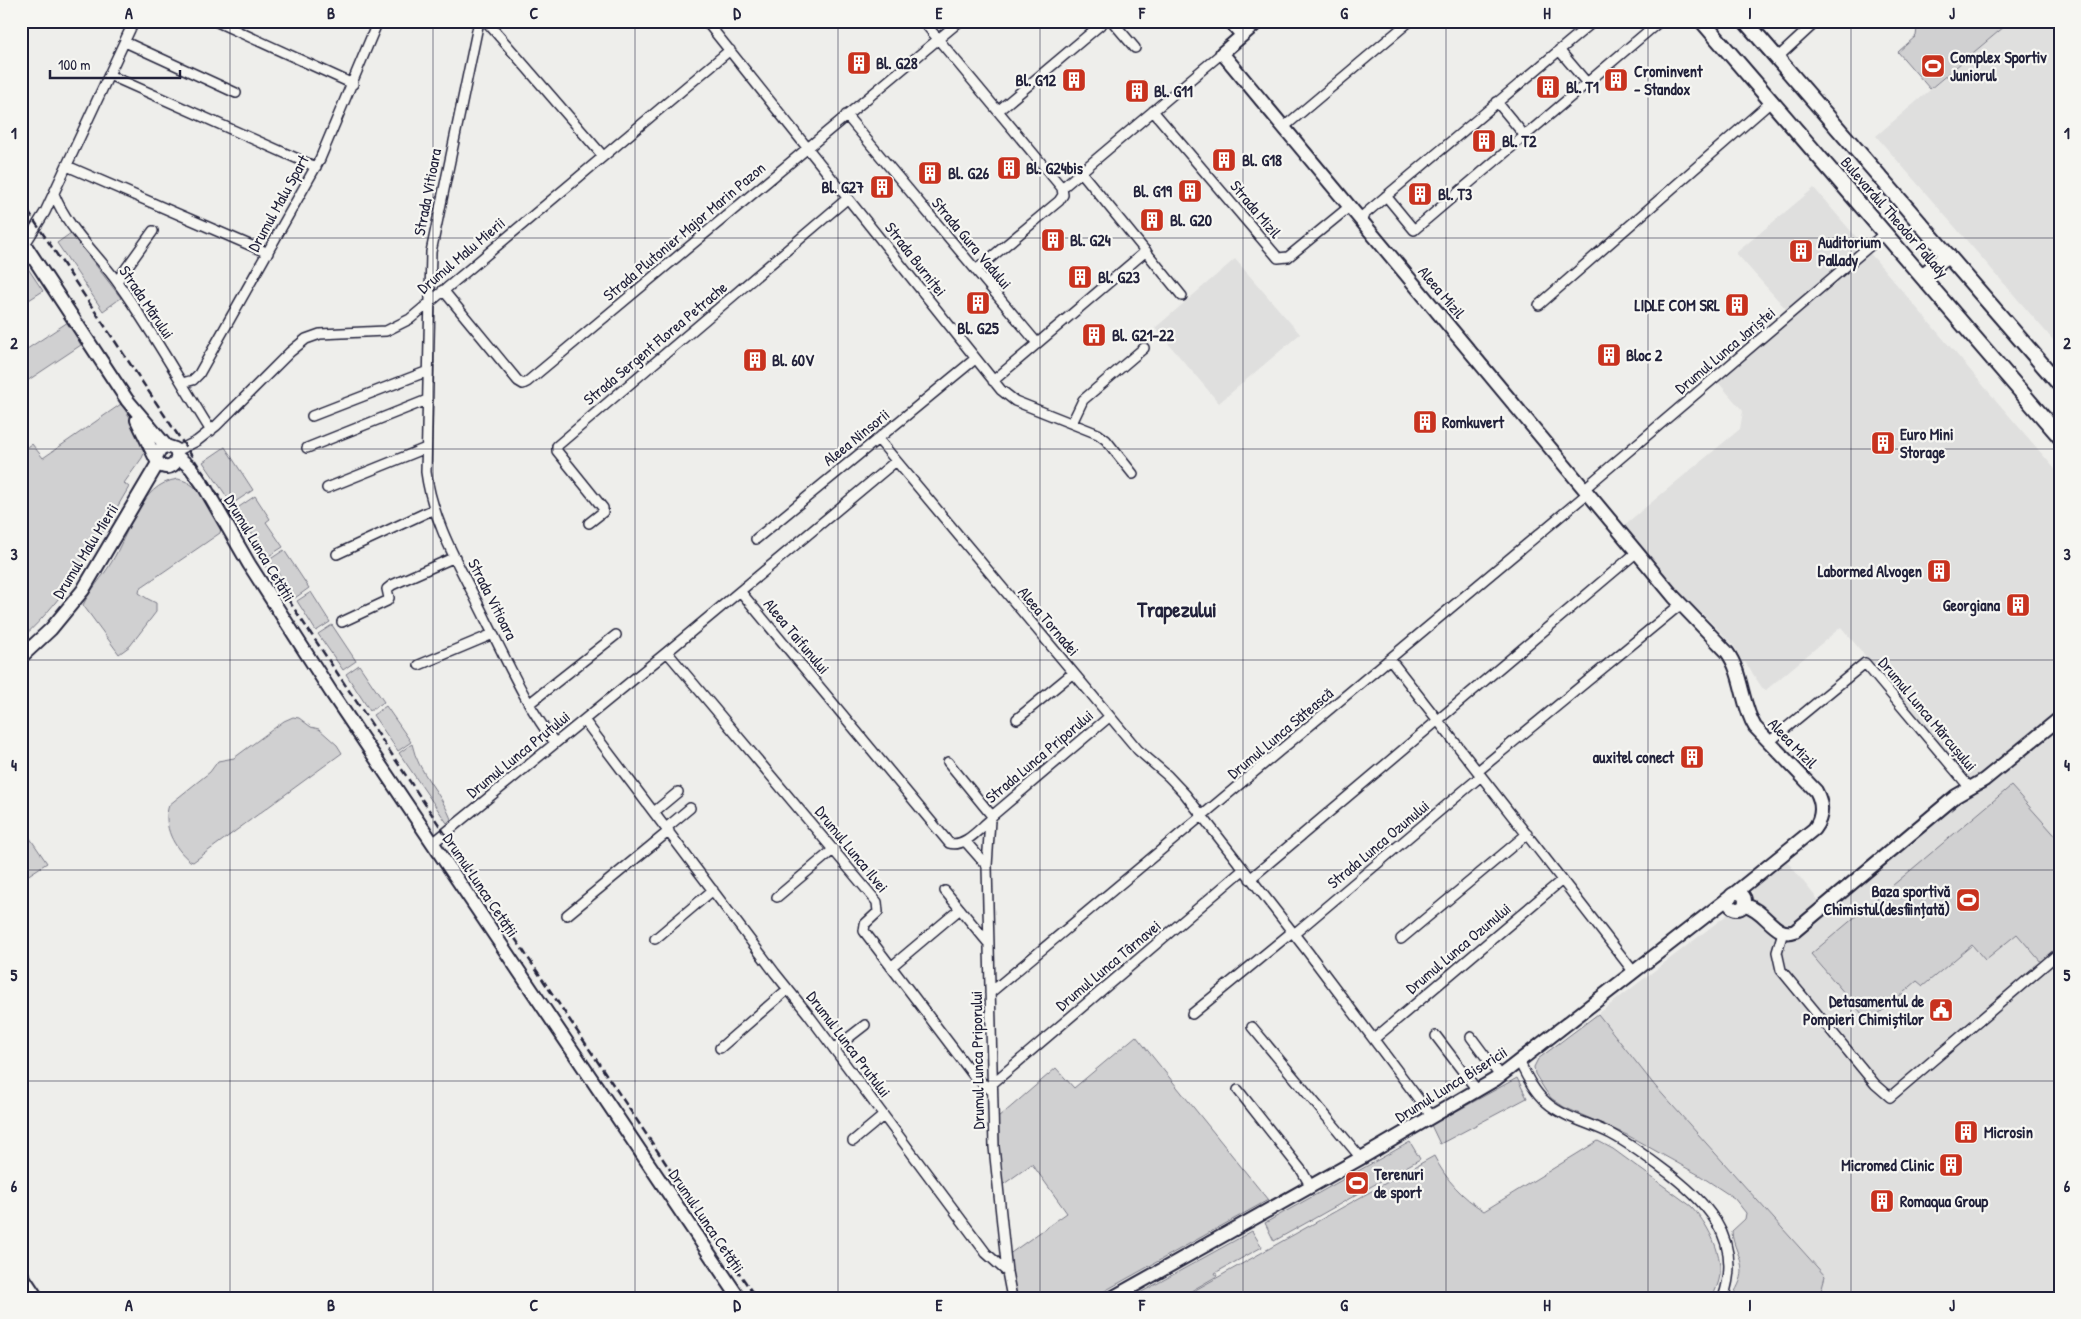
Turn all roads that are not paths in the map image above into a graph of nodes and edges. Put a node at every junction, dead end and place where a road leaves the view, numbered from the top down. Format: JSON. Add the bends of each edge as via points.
{"nodes":[{"id":1,"x":134,"y":21,"type":"edge"},
{"id":2,"x":215,"y":21,"type":"edge"},
{"id":3,"x":378,"y":21,"type":"edge"},
{"id":4,"x":479,"y":21,"type":"edge"},
{"id":5,"x":486,"y":21,"type":"edge"},
{"id":6,"x":706,"y":21,"type":"edge"},
{"id":7,"x":924,"y":21,"type":"edge"},
{"id":8,"x":960,"y":21,"type":"edge"},
{"id":9,"x":1105,"y":21,"type":"edge"},
{"id":10,"x":1112,"y":21,"type":"edge"},
{"id":11,"x":1230,"y":21,"type":"edge"},
{"id":12,"x":1259,"y":21,"type":"edge"},
{"id":13,"x":1410,"y":21,"type":"edge"},
{"id":14,"x":1594,"y":21,"type":"edge"},
{"id":15,"x":1660,"y":21,"type":"edge"},
{"id":16,"x":1702,"y":21,"type":"edge"},
{"id":17,"x":1745,"y":21,"type":"edge"},
{"id":18,"x":1817,"y":21,"type":"edge"},
{"id":19,"x":1242,"y":36,"type":"junction"},
{"id":20,"x":938,"y":39,"type":"junction"},
{"id":21,"x":125,"y":42,"type":"junction"},
{"id":22,"x":1135,"y":48,"type":"dead end"},
{"id":23,"x":730,"y":50,"type":"junction"},
{"id":24,"x":1559,"y":50,"type":"junction"},
{"id":25,"x":1222,"y":53,"type":"junction"},
{"id":26,"x":1777,"y":58,"type":"junction"},
{"id":27,"x":109,"y":75,"type":"junction"},
{"id":28,"x":1587,"y":83,"type":"junction"},
{"id":29,"x":353,"y":84,"type":"junction"},
{"id":30,"x":236,"y":93,"type":"dead end"},
{"id":31,"x":1772,"y":101,"type":"junction"},
{"id":32,"x":1497,"y":102,"type":"junction"},
{"id":33,"x":998,"y":111,"type":"junction"},
{"id":34,"x":1153,"y":111,"type":"junction"},
{"id":35,"x":846,"y":115,"type":"junction"},
{"id":36,"x":1284,"y":127,"type":"junction"},
{"id":37,"x":1525,"y":136,"type":"junction"},
{"id":38,"x":808,"y":147,"type":"junction"},
{"id":39,"x":603,"y":156,"type":"junction"},
{"id":40,"x":67,"y":166,"type":"junction"},
{"id":41,"x":316,"y":167,"type":"junction"},
{"id":42,"x":1081,"y":172,"type":"junction"},
{"id":43,"x":1062,"y":188,"type":"junction"},
{"id":44,"x":54,"y":194,"type":"junction"},
{"id":45,"x":1386,"y":196,"type":"junction"},
{"id":46,"x":848,"y":198,"type":"junction"},
{"id":47,"x":1349,"y":207,"type":"junction"},
{"id":48,"x":1359,"y":219,"type":"junction"},
{"id":49,"x":153,"y":231,"type":"dead end"},
{"id":50,"x":1885,"y":234,"type":"junction"},
{"id":51,"x":23,"y":242,"type":"edge"},
{"id":52,"x":1146,"y":251,"type":"junction"},
{"id":53,"x":268,"y":253,"type":"junction"},
{"id":54,"x":1948,"y":255,"type":"junction"},
{"id":55,"x":976,"y":270,"type":"junction"},
{"id":56,"x":1922,"y":276,"type":"junction"},
{"id":57,"x":117,"y":281,"type":"junction"},
{"id":58,"x":444,"y":290,"type":"junction"},
{"id":59,"x":1182,"y":296,"type":"dead end"},
{"id":60,"x":430,"y":302,"type":"junction"},
{"id":61,"x":1539,"y":304,"type":"dead end"},
{"id":62,"x":1037,"y":343,"type":"junction"},
{"id":63,"x":1144,"y":348,"type":"dead end"},
{"id":64,"x":975,"y":359,"type":"junction"},
{"id":65,"x":428,"y":371,"type":"junction"},
{"id":66,"x":993,"y":381,"type":"junction"},
{"id":67,"x":182,"y":384,"type":"junction"},
{"id":68,"x":2060,"y":385,"type":"edge"},
{"id":69,"x":427,"y":400,"type":"junction"},
{"id":70,"x":312,"y":416,"type":"dead end"},
{"id":71,"x":1072,"y":422,"type":"junction"},
{"id":72,"x":211,"y":431,"type":"junction"},
{"id":73,"x":2060,"y":437,"type":"edge"},
{"id":74,"x":878,"y":439,"type":"junction"},
{"id":75,"x":307,"y":448,"type":"dead end"},
{"id":76,"x":426,"y":448,"type":"junction"},
{"id":77,"x":167,"y":458,"type":"junction"},
{"id":78,"x":896,"y":462,"type":"junction"},
{"id":79,"x":1133,"y":474,"type":"dead end"},
{"id":80,"x":327,"y":488,"type":"dead end"},
{"id":81,"x":1586,"y":491,"type":"junction"},
{"id":82,"x":434,"y":509,"type":"junction"},
{"id":83,"x":589,"y":523,"type":"dead end"},
{"id":84,"x":756,"y":539,"type":"dead end"},
{"id":85,"x":1637,"y":552,"type":"junction"},
{"id":86,"x":337,"y":554,"type":"dead end"},
{"id":87,"x":455,"y":557,"type":"junction"},
{"id":88,"x":740,"y":591,"type":"junction"},
{"id":89,"x":1681,"y":604,"type":"junction"},
{"id":90,"x":342,"y":622,"type":"dead end"},
{"id":91,"x":493,"y":634,"type":"junction"},
{"id":92,"x":616,"y":635,"type":"dead end"},
{"id":93,"x":667,"y":652,"type":"junction"},
{"id":94,"x":21,"y":658,"type":"edge"},
{"id":95,"x":1390,"y":660,"type":"junction"},
{"id":96,"x":419,"y":665,"type":"dead end"},
{"id":97,"x":1073,"y":673,"type":"junction"},
{"id":98,"x":530,"y":703,"type":"junction"},
{"id":99,"x":1109,"y":717,"type":"junction"},
{"id":100,"x":2060,"y":718,"type":"edge"},
{"id":101,"x":1017,"y":719,"type":"dead end"},
{"id":102,"x":584,"y":720,"type":"junction"},
{"id":103,"x":1438,"y":720,"type":"junction"},
{"id":104,"x":1769,"y":742,"type":"junction"},
{"id":105,"x":555,"y":743,"type":"junction"},
{"id":106,"x":948,"y":762,"type":"dead end"},
{"id":107,"x":1480,"y":774,"type":"junction"},
{"id":108,"x":1970,"y":788,"type":"junction"},
{"id":109,"x":678,"y":792,"type":"dead end"},
{"id":110,"x":690,"y":808,"type":"dead end"},
{"id":111,"x":654,"y":812,"type":"junction"},
{"id":112,"x":1203,"y":817,"type":"junction"},
{"id":113,"x":991,"y":818,"type":"junction"},
{"id":114,"x":667,"y":830,"type":"junction"},
{"id":115,"x":1527,"y":834,"type":"junction"},
{"id":116,"x":965,"y":841,"type":"junction"},
{"id":117,"x":433,"y":842,"type":"junction"},
{"id":118,"x":834,"y":850,"type":"junction"},
{"id":119,"x":987,"y":866,"type":"junction"},
{"id":120,"x":1243,"y":870,"type":"junction"},
{"id":121,"x":1250,"y":879,"type":"junction"},
{"id":122,"x":1562,"y":880,"type":"junction"},
{"id":123,"x":712,"y":890,"type":"junction"},
{"id":124,"x":945,"y":891,"type":"dead end"},
{"id":125,"x":777,"y":897,"type":"dead end"},
{"id":126,"x":1736,"y":901,"type":"junction"},
{"id":127,"x":960,"y":909,"type":"junction"},
{"id":128,"x":567,"y":915,"type":"dead end"},
{"id":129,"x":1783,"y":932,"type":"junction"},
{"id":130,"x":1293,"y":933,"type":"junction"},
{"id":131,"x":655,"y":939,"type":"dead end"},
{"id":132,"x":1402,"y":939,"type":"dead end"},
{"id":133,"x":989,"y":944,"type":"junction"},
{"id":134,"x":2060,"y":952,"type":"edge"},
{"id":135,"x":891,"y":967,"type":"junction"},
{"id":136,"x":1633,"y":971,"type":"junction"},
{"id":137,"x":788,"y":989,"type":"junction"},
{"id":138,"x":990,"y":994,"type":"junction"},
{"id":139,"x":1192,"y":1014,"type":"dead end"},
{"id":140,"x":865,"y":1025,"type":"dead end"},
{"id":141,"x":1252,"y":1027,"type":"dead end"},
{"id":142,"x":1436,"y":1036,"type":"dead end"},
{"id":143,"x":1471,"y":1037,"type":"dead end"},
{"id":144,"x":1374,"y":1039,"type":"junction"},
{"id":145,"x":720,"y":1048,"type":"dead end"},
{"id":146,"x":834,"y":1048,"type":"junction"},
{"id":147,"x":1519,"y":1061,"type":"junction"},
{"id":148,"x":1500,"y":1076,"type":"junction"},
{"id":149,"x":992,"y":1087,"type":"junction"},
{"id":150,"x":1238,"y":1090,"type":"dead end"},
{"id":151,"x":1477,"y":1090,"type":"junction"},
{"id":152,"x":883,"y":1116,"type":"junction"},
{"id":153,"x":1432,"y":1118,"type":"junction"},
{"id":154,"x":853,"y":1141,"type":"dead end"},
{"id":155,"x":1361,"y":1158,"type":"junction"},
{"id":156,"x":1311,"y":1187,"type":"junction"},
{"id":157,"x":1006,"y":1272,"type":"junction"},
{"id":158,"x":21,"y":1274,"type":"edge"},
{"id":159,"x":37,"y":1298,"type":"edge"},
{"id":160,"x":739,"y":1298,"type":"edge"},
{"id":161,"x":1012,"y":1298,"type":"edge"},
{"id":162,"x":1112,"y":1298,"type":"edge"},
{"id":163,"x":1723,"y":1298,"type":"edge"}],
"edges":[{"from":1,"to":21,"type":"street"},
{"from":2,"to":29,"type":"street"},
{"from":3,"to":29,"type":"street","name":"Drumul Malu Spart"},
{"from":4,"to":60,"type":"street","name":"Strada Vitioara","via":[[433,241]]},
{"from":5,"to":39,"type":"street"},
{"from":6,"to":23,"type":"street","name":"Strada Burniței"},
{"from":7,"to":20,"type":"street"},
{"from":8,"to":20,"type":"street","name":"Strada Plutonier Major Marin Pazon"},
{"from":9,"to":33,"type":"street"},
{"from":10,"to":22,"type":"street"},
{"from":11,"to":19,"type":"street"},
{"from":12,"to":19,"type":"street"},
{"from":13,"to":36,"type":"street"},
{"from":14,"to":24,"type":"street"},
{"from":15,"to":28,"type":"street"},
{"from":16,"to":31,"type":"main road","name":"Bulevardul Theodor Pallady"},
{"from":17,"to":26,"type":"main road","name":"Bulevardul Theodor Pallady"},
{"from":18,"to":26,"type":"street"},
{"from":19,"to":25,"type":"street"},
{"from":20,"to":33,"type":"street"},
{"from":20,"to":35,"type":"street","name":"Strada Plutonier Major Marin Pazon"},
{"from":21,"to":27,"type":"street"},
{"from":21,"to":30,"type":"street"},
{"from":23,"to":38,"type":"street","name":"Strada Burniței"},
{"from":23,"to":39,"type":"street","name":"Drumul Malu Mierii"},
{"from":24,"to":28,"type":"street"},
{"from":24,"to":32,"type":"street"},
{"from":25,"to":34,"type":"street"},
{"from":25,"to":36,"type":"street","name":"Aleea Mizil"},
{"from":26,"to":54,"type":"main road","name":"Bulevardul Theodor Pallady"},
{"from":27,"to":40,"type":"street"},
{"from":27,"to":41,"type":"street"},
{"from":28,"to":37,"type":"street"},
{"from":29,"to":41,"type":"street","name":"Drumul Malu Spart"},
{"from":31,"to":50,"type":"main road","name":"Bulevardul Theodor Pallady"},
{"from":31,"to":61,"type":"street"},
{"from":32,"to":37,"type":"street"},
{"from":32,"to":45,"type":"street"},
{"from":33,"to":43,"type":"street"},
{"from":34,"to":42,"type":"street"},
{"from":34,"to":47,"type":"street","name":"Strada Mizil","via":[[1278,258],[1288,257]]},
{"from":35,"to":38,"type":"street","name":"Strada Plutonier Major Marin Pazon"},
{"from":35,"to":55,"type":"street","name":"Strada Gura Vadului"},
{"from":36,"to":47,"type":"street","name":"Aleea Mizil"},
{"from":37,"to":45,"type":"street","via":[[1414,230]]},
{"from":38,"to":46,"type":"street","name":"Strada Burniței"},
{"from":38,"to":58,"type":"street","name":"Strada Plutonier Major Marin Pazon","via":[[523,384]]},
{"from":39,"to":58,"type":"street","name":"Drumul Malu Mierii"},
{"from":40,"to":44,"type":"street"},
{"from":40,"to":53,"type":"street"},
{"from":41,"to":53,"type":"street","name":"Drumul Malu Spart"},
{"from":42,"to":43,"type":"street"},
{"from":42,"to":52,"type":"street"},
{"from":43,"to":55,"type":"street","via":[[1063,195],[1059,201]]},
{"from":44,"to":51,"type":"street","via":[[38,226]]},
{"from":44,"to":57,"type":"street","name":"Strada Mărului","via":[[66,218]]},
{"from":45,"to":48,"type":"street"},
{"from":46,"to":64,"type":"street","name":"Strada Burniței"},
{"from":46,"to":83,"type":"street","name":"Strada Sergent Florea Petrache","via":[[557,446],[557,451],[603,508],[603,512]]},
{"from":47,"to":48,"type":"street","name":"Aleea Mizil"},
{"from":48,"to":81,"type":"street","name":"Aleea Mizil"},
{"from":49,"to":57,"type":"street"},
{"from":50,"to":56,"type":"main road","name":"Bulevardul Theodor Pallady"},
{"from":50,"to":81,"type":"street","name":"Drumul Lunca Jariștei"},
{"from":51,"to":77,"type":"street","name":"Drumul Lunca Cetății"},
{"from":52,"to":59,"type":"street"},
{"from":52,"to":62,"type":"street"},
{"from":53,"to":67,"type":"street","name":"Drumul Malu Spart","via":[[199,374]]},
{"from":54,"to":56,"type":"main road"},
{"from":54,"to":68,"type":"main road","name":"Bulevardul Theodor Pallady"},
{"from":55,"to":62,"type":"street","name":"Strada Gura Vadului"},
{"from":56,"to":73,"type":"main road","name":"Bulevardul Theodor Pallady"},
{"from":57,"to":67,"type":"street","name":"Strada Mărului"},
{"from":58,"to":60,"type":"street","name":"Drumul Malu Mierii"},
{"from":60,"to":65,"type":"street","name":"Strada Vitioara"},
{"from":60,"to":72,"type":"street","name":"Drumul Malu Mierii","via":[[402,324],[386,331],[320,334],[306,339]]},
{"from":62,"to":66,"type":"street"},
{"from":63,"to":71,"type":"street","via":[[1083,400]]},
{"from":64,"to":66,"type":"street","name":"Strada Burniței"},
{"from":64,"to":74,"type":"street","name":"Aleea Ninsorii"},
{"from":65,"to":69,"type":"street","name":"Strada Vitioara"},
{"from":65,"to":70,"type":"street"},
{"from":66,"to":71,"type":"street","name":"Strada Burniței","via":[[1015,400]]},
{"from":67,"to":72,"type":"street","name":"Strada Mărului"},
{"from":69,"to":75,"type":"street"},
{"from":69,"to":76,"type":"street","name":"Strada Vitioara"},
{"from":71,"to":79,"type":"street","name":"Strada Burniței","via":[[1102,436]]},
{"from":72,"to":77,"type":"street","name":"Drumul Malu Mierii"},
{"from":74,"to":78,"type":"street","name":"Aleea Tornadei"},
{"from":74,"to":84,"type":"street","name":"Aleea Ninsorii"},
{"from":76,"to":80,"type":"street"},
{"from":76,"to":82,"type":"street","name":"Strada Vitioara","via":[[428,485]]},
{"from":77,"to":94,"type":"street","name":"Drumul Malu Mierii","via":[[131,507],[83,590],[56,624]]},
{"from":77,"to":117,"type":"street","name":"Drumul Lunca Cetății","via":[[191,468],[204,486],[284,620]]},
{"from":78,"to":88,"type":"street"},
{"from":78,"to":97,"type":"street","name":"Aleea Tornadei"},
{"from":81,"to":85,"type":"street","name":"Aleea Mizil"},
{"from":81,"to":95,"type":"street","name":"Drumul Lunca Sătească"},
{"from":82,"to":86,"type":"street"},
{"from":82,"to":87,"type":"street","name":"Strada Vitioara"},
{"from":85,"to":89,"type":"street","name":"Aleea Mizil"},
{"from":85,"to":103,"type":"street"},
{"from":87,"to":90,"type":"street","via":[[392,585],[387,589],[389,598],[386,601]]},
{"from":87,"to":91,"type":"street","name":"Strada Vitioara"},
{"from":88,"to":93,"type":"street"},
{"from":88,"to":116,"type":"street","name":"Aleea Taifunului","via":[[949,844]]},
{"from":89,"to":104,"type":"street","name":"Aleea Mizil","via":[[1730,656],[1748,715]]},
{"from":89,"to":107,"type":"street","name":"Strada Lunca Ozunului"},
{"from":91,"to":96,"type":"street"},
{"from":91,"to":98,"type":"street","name":"Strada Vitioara"},
{"from":92,"to":98,"type":"street"},
{"from":93,"to":102,"type":"street"},
{"from":93,"to":118,"type":"street","name":"Drumul Lunca Ilvei"},
{"from":95,"to":103,"type":"street"},
{"from":95,"to":112,"type":"street","name":"Drumul Lunca Sătească"},
{"from":97,"to":99,"type":"street","name":"Aleea Tornadei"},
{"from":97,"to":101,"type":"street"},
{"from":98,"to":105,"type":"street","name":"Strada Vitioara"},
{"from":99,"to":112,"type":"street","name":"Aleea Tornadei","via":[[1145,757],[1177,785]]},
{"from":99,"to":113,"type":"street","name":"Strada Lunca Priporului"},
{"from":100,"to":108,"type":"street"},
{"from":102,"to":105,"type":"street","name":"Drumul Lunca Prutului"},
{"from":102,"to":111,"type":"street","name":"Drumul Lunca Prutului"},
{"from":103,"to":107,"type":"street"},
{"from":103,"to":121,"type":"street"},
{"from":104,"to":108,"type":"street","name":"Drumul Lunca Mărcușului","via":[[1865,663]]},
{"from":104,"to":126,"type":"street","name":"Aleea Mizil","via":[[1816,790],[1821,805],[1820,819],[1805,838]]},
{"from":105,"to":117,"type":"street","name":"Drumul Lunca Prutului"},
{"from":106,"to":113,"type":"street"},
{"from":107,"to":115,"type":"street"},
{"from":107,"to":130,"type":"street","name":"Strada Lunca Ozunului"},
{"from":108,"to":129,"type":"street","via":[[1956,796],[1801,927],[1792,933]]},
{"from":109,"to":111,"type":"street"},
{"from":110,"to":114,"type":"street"},
{"from":111,"to":114,"type":"street","name":"Drumul Lunca Prutului"},
{"from":112,"to":120,"type":"street"},
{"from":112,"to":138,"type":"street","name":"Drumul Lunca Sătească"},
{"from":113,"to":116,"type":"street"},
{"from":113,"to":119,"type":"street","name":"Drumul Lunca Priporului"},
{"from":114,"to":123,"type":"street","name":"Drumul Lunca Prutului"},
{"from":114,"to":128,"type":"street"},
{"from":115,"to":122,"type":"street"},
{"from":115,"to":132,"type":"street"},
{"from":116,"to":119,"type":"street"},
{"from":117,"to":160,"type":"street","name":"Drumul Lunca Cetății"},
{"from":118,"to":125,"type":"street"},
{"from":118,"to":135,"type":"street","name":"Drumul Lunca Ilvei","via":[[877,902],[878,912],[863,929]]},
{"from":119,"to":133,"type":"street","name":"Drumul Lunca Priporului"},
{"from":120,"to":121,"type":"street"},
{"from":120,"to":149,"type":"street","name":"Drumul Lunca Târnavei"},
{"from":121,"to":130,"type":"street"},
{"from":122,"to":136,"type":"street"},
{"from":122,"to":144,"type":"street","name":"Drumul Lunca Ozunului"},
{"from":123,"to":131,"type":"street"},
{"from":123,"to":137,"type":"street","name":"Drumul Lunca Prutului"},
{"from":124,"to":127,"type":"street"},
{"from":126,"to":129,"type":"street","via":[[1758,910]]},
{"from":126,"to":136,"type":"street","name":"Aleea Mizil","via":[[1692,927]]},
{"from":127,"to":133,"type":"street"},
{"from":127,"to":135,"type":"street"},
{"from":129,"to":134,"type":"street","via":[[1777,952],[1781,970],[1875,1084],[1890,1097]]},
{"from":130,"to":139,"type":"street","name":"Strada Lunca Ozunului"},
{"from":130,"to":144,"type":"street"},
{"from":133,"to":138,"type":"street","name":"Drumul Lunca Priporului"},
{"from":135,"to":149,"type":"street","name":"Drumul Lunca Ilvei","via":[[974,1076]]},
{"from":136,"to":147,"type":"street","name":"Drumul Lunca Bisericii"},
{"from":137,"to":145,"type":"street"},
{"from":137,"to":146,"type":"street","name":"Drumul Lunca Prutului"},
{"from":138,"to":149,"type":"street","name":"Drumul Lunca Priporului"},
{"from":140,"to":146,"type":"street"},
{"from":141,"to":155,"type":"street"},
{"from":142,"to":151,"type":"street"},
{"from":143,"to":148,"type":"street"},
{"from":144,"to":153,"type":"street"},
{"from":146,"to":152,"type":"street","name":"Drumul Lunca Prutului"},
{"from":147,"to":148,"type":"street","name":"Drumul Lunca Bisericii"},
{"from":147,"to":163,"type":"street","via":[[1532,1085],[1548,1104],[1626,1142],[1672,1175],[1705,1205],[1718,1223],[1727,1247],[1730,1270]]},
{"from":148,"to":151,"type":"street","name":"Drumul Lunca Bisericii"},
{"from":149,"to":157,"type":"street","name":"Drumul Lunca Priporului"},
{"from":150,"to":156,"type":"street","via":[[1298,1165]]},
{"from":151,"to":153,"type":"street","name":"Drumul Lunca Bisericii"},
{"from":152,"to":154,"type":"street"},
{"from":152,"to":157,"type":"street","name":"Drumul Lunca Prutului","via":[[986,1253]]},
{"from":153,"to":155,"type":"street","name":"Drumul Lunca Bisericii"},
{"from":155,"to":156,"type":"street","name":"Drumul Lunca Bisericii"},
{"from":156,"to":162,"type":"street","name":"Drumul Lunca Bisericii"},
{"from":157,"to":161,"type":"street","name":"Drumul Lunca Priporului"},
{"from":158,"to":159,"type":"street"}]}
